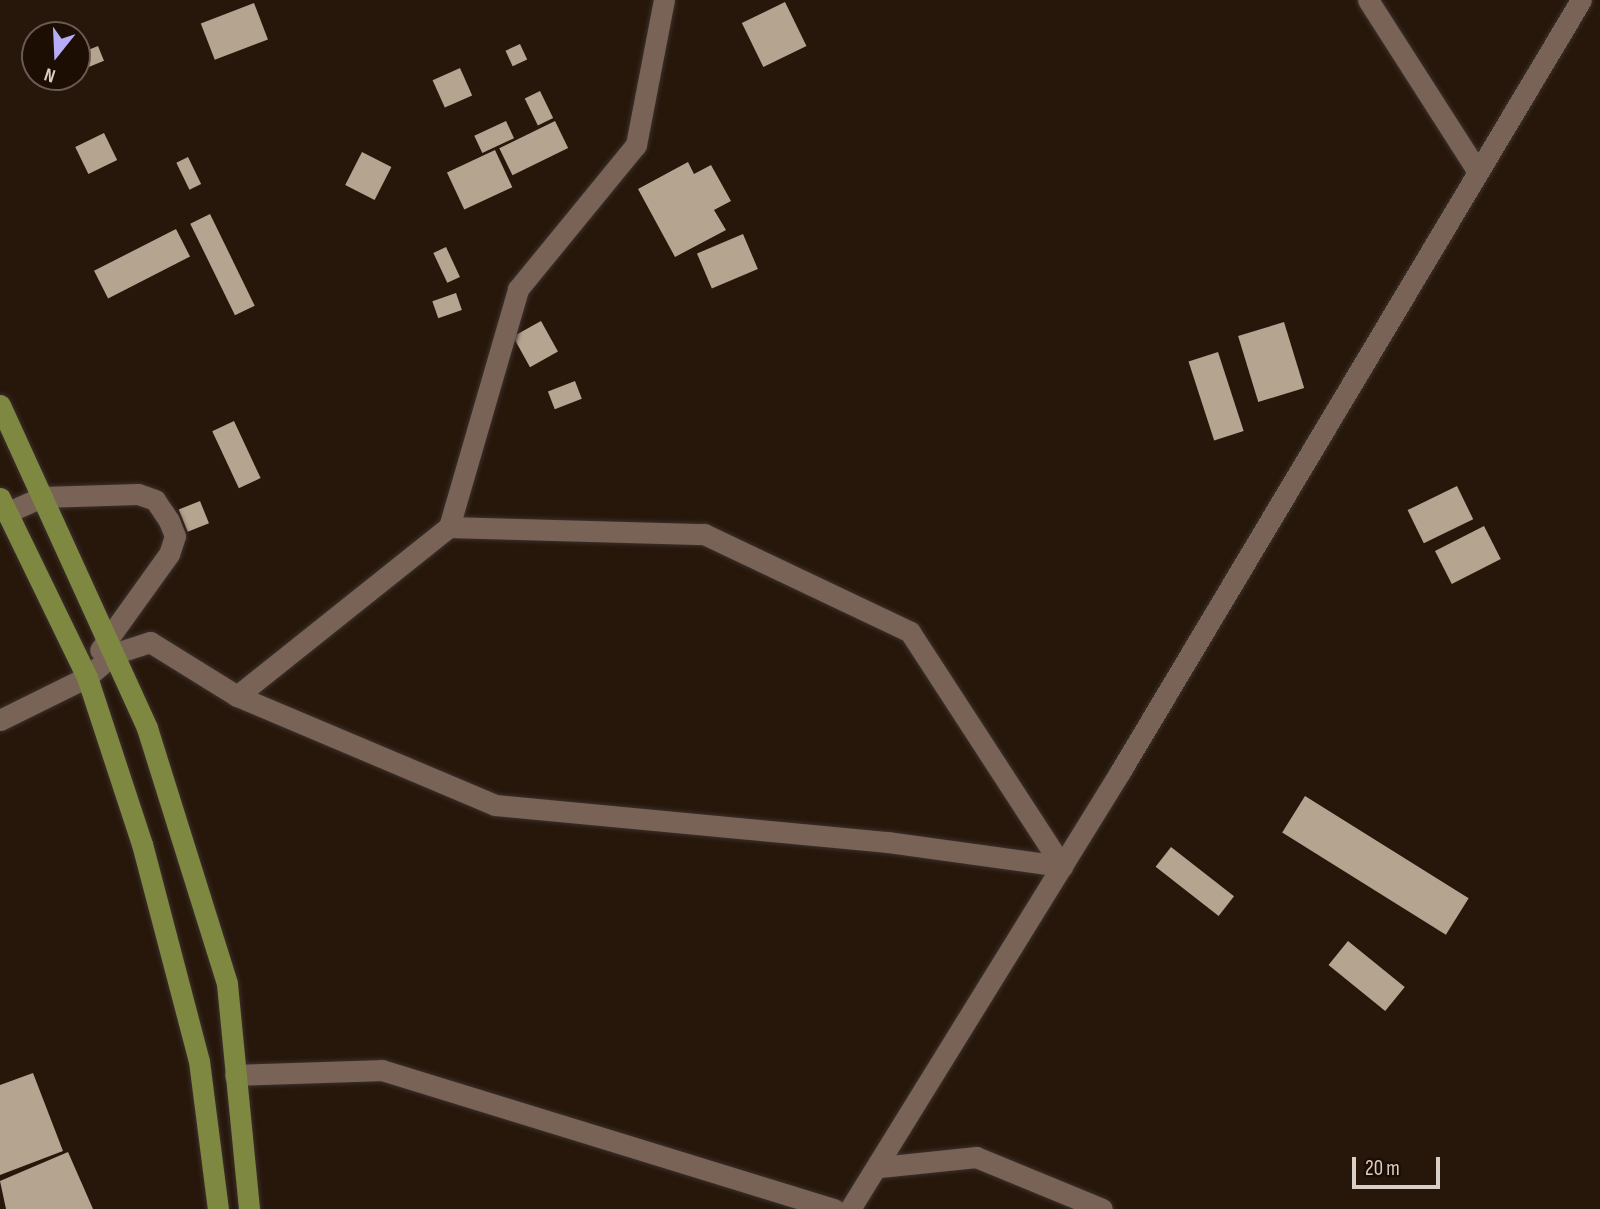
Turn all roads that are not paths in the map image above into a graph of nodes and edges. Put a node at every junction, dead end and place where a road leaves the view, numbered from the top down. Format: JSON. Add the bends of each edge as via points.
{"nodes":[{"id":1,"x":664,"y":0,"type":"edge"},
{"id":2,"x":1368,"y":0,"type":"edge"},
{"id":3,"x":1581,"y":0,"type":"edge"},
{"id":4,"x":1478,"y":172,"type":"junction"},
{"id":5,"x":0,"y":405,"type":"edge"},
{"id":6,"x":42,"y":498,"type":"junction"},
{"id":7,"x":3,"y":506,"type":"edge"},
{"id":8,"x":449,"y":527,"type":"junction"},
{"id":9,"x":109,"y":646,"type":"junction"},
{"id":10,"x":87,"y":677,"type":"junction"},
{"id":11,"x":237,"y":696,"type":"junction"},
{"id":12,"x":0,"y":720,"type":"edge"},
{"id":13,"x":1062,"y":866,"type":"junction"},
{"id":14,"x":235,"y":1075,"type":"junction"},
{"id":15,"x":880,"y":1167,"type":"junction"},
{"id":16,"x":218,"y":1209,"type":"edge"},
{"id":17,"x":249,"y":1209,"type":"edge"},
{"id":18,"x":834,"y":1209,"type":"edge"},
{"id":19,"x":850,"y":1209,"type":"edge"},
{"id":20,"x":1102,"y":1209,"type":"edge"}],
"edges":[{"from":1,"to":8,"type":"street","via":[[636,145],[518,289]]},
{"from":2,"to":4,"type":"street"},
{"from":3,"to":4,"type":"street"},
{"from":4,"to":13,"type":"street"},
{"from":5,"to":6,"type":"main road"},
{"from":6,"to":7,"type":"street"},
{"from":6,"to":9,"type":"main road"},
{"from":6,"to":9,"type":"street","via":[[138,494],[155,500],[169,521],[175,536],[169,554]]},
{"from":7,"to":10,"type":"main road"},
{"from":8,"to":11,"type":"street"},
{"from":8,"to":13,"type":"street","via":[[704,534],[910,632]]},
{"from":9,"to":10,"type":"street"},
{"from":9,"to":11,"type":"street","via":[[150,642]]},
{"from":9,"to":14,"type":"main road","via":[[147,728],[226,984]]},
{"from":10,"to":12,"type":"street"},
{"from":10,"to":16,"type":"main road","via":[[142,844],[200,1060]]},
{"from":11,"to":13,"type":"street","via":[[495,805],[888,842]]},
{"from":13,"to":15,"type":"street"},
{"from":14,"to":17,"type":"main road"},
{"from":14,"to":18,"type":"street","via":[[382,1070]]},
{"from":15,"to":19,"type":"street"},
{"from":15,"to":20,"type":"street","via":[[975,1157]]}]}
